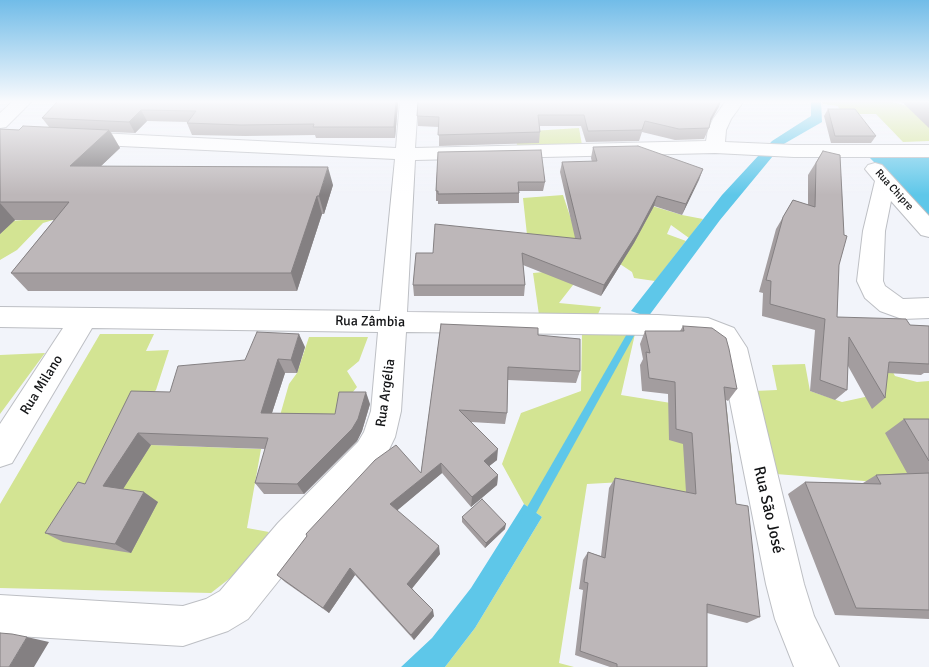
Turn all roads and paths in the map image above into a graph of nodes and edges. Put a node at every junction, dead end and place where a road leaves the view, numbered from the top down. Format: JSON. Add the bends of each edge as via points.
{"nodes":[{"id":1,"x":407,"y":132,"type":"edge"},
{"id":2,"x":718,"y":132,"type":"edge"},
{"id":3,"x":59,"y":137,"type":"edge"},
{"id":4,"x":715,"y":147,"type":"junction"},
{"id":5,"x":858,"y":151,"type":"junction"},
{"id":6,"x":929,"y":151,"type":"edge"},
{"id":7,"x":406,"y":154,"type":"junction"},
{"id":8,"x":885,"y":180,"type":"junction"},
{"id":9,"x":929,"y":230,"type":"edge"},
{"id":10,"x":929,"y":308,"type":"edge"},
{"id":11,"x":0,"y":317,"type":"edge"},
{"id":12,"x":84,"y":318,"type":"junction"},
{"id":13,"x":394,"y":322,"type":"junction"},
{"id":14,"x":732,"y":348,"type":"joint"},
{"id":15,"x":0,"y":452,"type":"edge"},
{"id":16,"x":0,"y":616,"type":"edge"},
{"id":17,"x":818,"y":667,"type":"edge"}],
"edges":[{"from":1,"to":7,"type":"street","name":"Rua Argélia"},
{"from":2,"to":4,"type":"street"},
{"from":3,"to":7,"type":"street"},
{"from":4,"to":5,"type":"street"},
{"from":4,"to":7,"type":"street"},
{"from":5,"to":6,"type":"street"},
{"from":5,"to":8,"type":"street","name":"Rua Chipre"},
{"from":7,"to":13,"type":"street","name":"Rua Argélia"},
{"from":8,"to":9,"type":"street","name":"Rua Chipre"},
{"from":8,"to":10,"type":"street","via":[[874,230],[870,281],[874,291],[889,304],[902,308]]},
{"from":11,"to":12,"type":"street","name":"Rua Zâmbia"},
{"from":12,"to":13,"type":"street","name":"Rua Zâmbia"},
{"from":12,"to":15,"type":"street","name":"Rua Milano"},
{"from":13,"to":14,"type":"street","name":"Rua Zâmbia","via":[[658,325],[708,329],[724,336]]},
{"from":13,"to":16,"type":"street","name":"Rua Argélia","via":[[386,411],[380,437],[370,453],[290,536],[234,605],[214,617],[183,626]]},
{"from":14,"to":17,"type":"street","name":"Rua São José","via":[[795,619]]}]}
